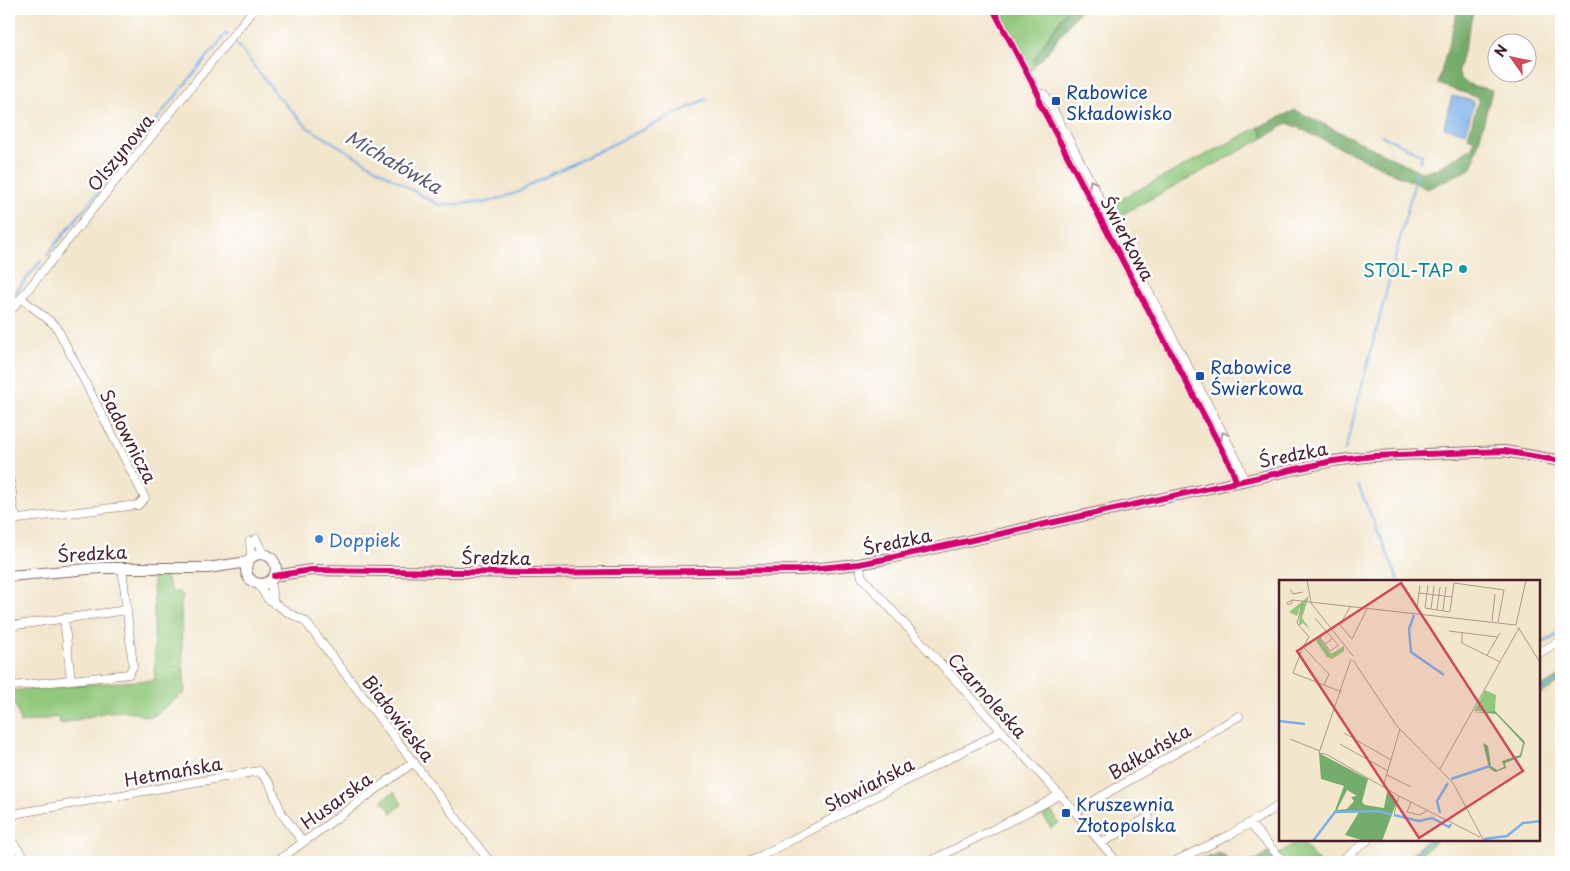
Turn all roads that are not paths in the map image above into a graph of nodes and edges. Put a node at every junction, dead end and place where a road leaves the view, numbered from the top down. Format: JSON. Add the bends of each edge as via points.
{"nodes":[{"id":1,"x":254,"y":9,"type":"edge"},
{"id":2,"x":993,"y":9,"type":"edge"},
{"id":3,"x":21,"y":298,"type":"junction"},
{"id":4,"x":9,"y":314,"type":"edge"},
{"id":5,"x":1561,"y":461,"type":"edge"},
{"id":6,"x":9,"y":479,"type":"edge"},
{"id":7,"x":1240,"y":480,"type":"junction"},
{"id":8,"x":263,"y":554,"type":"junction"},
{"id":9,"x":250,"y":560,"type":"junction"},
{"id":10,"x":274,"y":562,"type":"junction"},
{"id":11,"x":859,"y":564,"type":"junction"},
{"id":12,"x":122,"y":567,"type":"junction"},
{"id":13,"x":208,"y":568,"type":"junction"},
{"id":14,"x":311,"y":570,"type":"junction"},
{"id":15,"x":247,"y":575,"type":"junction"},
{"id":16,"x":9,"y":576,"type":"edge"},
{"id":17,"x":272,"y":579,"type":"junction"},
{"id":18,"x":258,"y":584,"type":"junction"},
{"id":19,"x":274,"y":604,"type":"junction"},
{"id":20,"x":127,"y":610,"type":"junction"},
{"id":21,"x":64,"y":618,"type":"junction"},
{"id":22,"x":9,"y":626,"type":"edge"},
{"id":23,"x":1561,"y":640,"type":"edge"},
{"id":24,"x":1540,"y":651,"type":"edge"},
{"id":25,"x":9,"y":661,"type":"edge"},
{"id":26,"x":71,"y":680,"type":"junction"},
{"id":27,"x":1239,"y":716,"type":"dead end"},
{"id":28,"x":1002,"y":731,"type":"junction"},
{"id":29,"x":414,"y":762,"type":"junction"},
{"id":30,"x":1058,"y":794,"type":"junction"},
{"id":31,"x":1279,"y":805,"type":"edge"},
{"id":32,"x":1075,"y":812,"type":"junction"},
{"id":33,"x":9,"y":817,"type":"edge"},
{"id":34,"x":1148,"y":817,"type":"dead end"},
{"id":35,"x":1250,"y":824,"type":"junction"},
{"id":36,"x":9,"y":838,"type":"edge"},
{"id":37,"x":1367,"y":841,"type":"edge"},
{"id":38,"x":304,"y":842,"type":"junction"},
{"id":39,"x":1101,"y":842,"type":"junction"},
{"id":40,"x":28,"y":862,"type":"edge"},
{"id":41,"x":276,"y":862,"type":"edge"},
{"id":42,"x":490,"y":862,"type":"edge"},
{"id":43,"x":749,"y":862,"type":"edge"},
{"id":44,"x":929,"y":862,"type":"edge"},
{"id":45,"x":1117,"y":862,"type":"edge"},
{"id":46,"x":1174,"y":862,"type":"edge"},
{"id":47,"x":1284,"y":862,"type":"edge"},
{"id":48,"x":1340,"y":862,"type":"edge"}],
"edges":[{"from":1,"to":3,"type":"street","name":"Olszynowa"},
{"from":2,"to":7,"type":"street","name":"Świerkowa","via":[[1038,94],[1048,98],[1238,462]]},
{"from":3,"to":4,"type":"street","name":"Olszynowa"},
{"from":3,"to":6,"type":"street","name":"Sadownicza","via":[[56,326],[145,498],[138,505],[18,519],[14,514]]},
{"from":5,"to":7,"type":"street","name":"Średzka","via":[[1517,453],[1488,452],[1373,456],[1312,464]]},
{"from":7,"to":11,"type":"street","name":"Średzka"},
{"from":8,"to":9,"type":"street"},
{"from":8,"to":9,"type":"street","via":[[253,540]]},
{"from":8,"to":10,"type":"street"},
{"from":9,"to":13,"type":"street","name":"Średzka"},
{"from":9,"to":15,"type":"street"},
{"from":10,"to":14,"type":"street","name":"Średzka"},
{"from":10,"to":17,"type":"street","via":[[276,569]]},
{"from":11,"to":14,"type":"street","name":"Średzka","via":[[801,570],[529,573]]},
{"from":11,"to":28,"type":"street","name":"Czarnoleska","via":[[862,577]]},
{"from":12,"to":13,"type":"street","name":"Średzka"},
{"from":12,"to":16,"type":"street","name":"Średzka"},
{"from":12,"to":20,"type":"street"},
{"from":13,"to":15,"type":"street","name":"Średzka"},
{"from":14,"to":17,"type":"street","name":"Średzka"},
{"from":15,"to":18,"type":"street"},
{"from":17,"to":18,"type":"street"},
{"from":17,"to":19,"type":"street"},
{"from":18,"to":19,"type":"street","name":"Białowieska"},
{"from":19,"to":29,"type":"street","name":"Białowieska","via":[[305,621]]},
{"from":20,"to":21,"type":"street"},
{"from":20,"to":26,"type":"street","via":[[132,670],[129,674]]},
{"from":21,"to":22,"type":"street"},
{"from":21,"to":26,"type":"street"},
{"from":23,"to":24,"type":"street"},
{"from":25,"to":26,"type":"street","via":[[13,686]]},
{"from":27,"to":32,"type":"street","name":"Bałkańska"},
{"from":28,"to":30,"type":"street","name":"Czarnoleska"},
{"from":28,"to":43,"type":"street","name":"Słowiańska"},
{"from":29,"to":38,"type":"street","name":"Husarska"},
{"from":29,"to":42,"type":"street","name":"Białowieska"},
{"from":30,"to":32,"type":"street","name":"Czarnoleska"},
{"from":30,"to":44,"type":"street"},
{"from":31,"to":35,"type":"street"},
{"from":32,"to":39,"type":"street","name":"Czarnoleska"},
{"from":33,"to":38,"type":"street","name":"Hetmańska","via":[[259,771],[270,784],[282,814]]},
{"from":34,"to":39,"type":"street"},
{"from":35,"to":46,"type":"street"},
{"from":35,"to":47,"type":"street"},
{"from":36,"to":40,"type":"street"},
{"from":37,"to":48,"type":"street"},
{"from":38,"to":41,"type":"street","name":"Husarska"},
{"from":39,"to":45,"type":"street","name":"Czarnoleska"}]}
